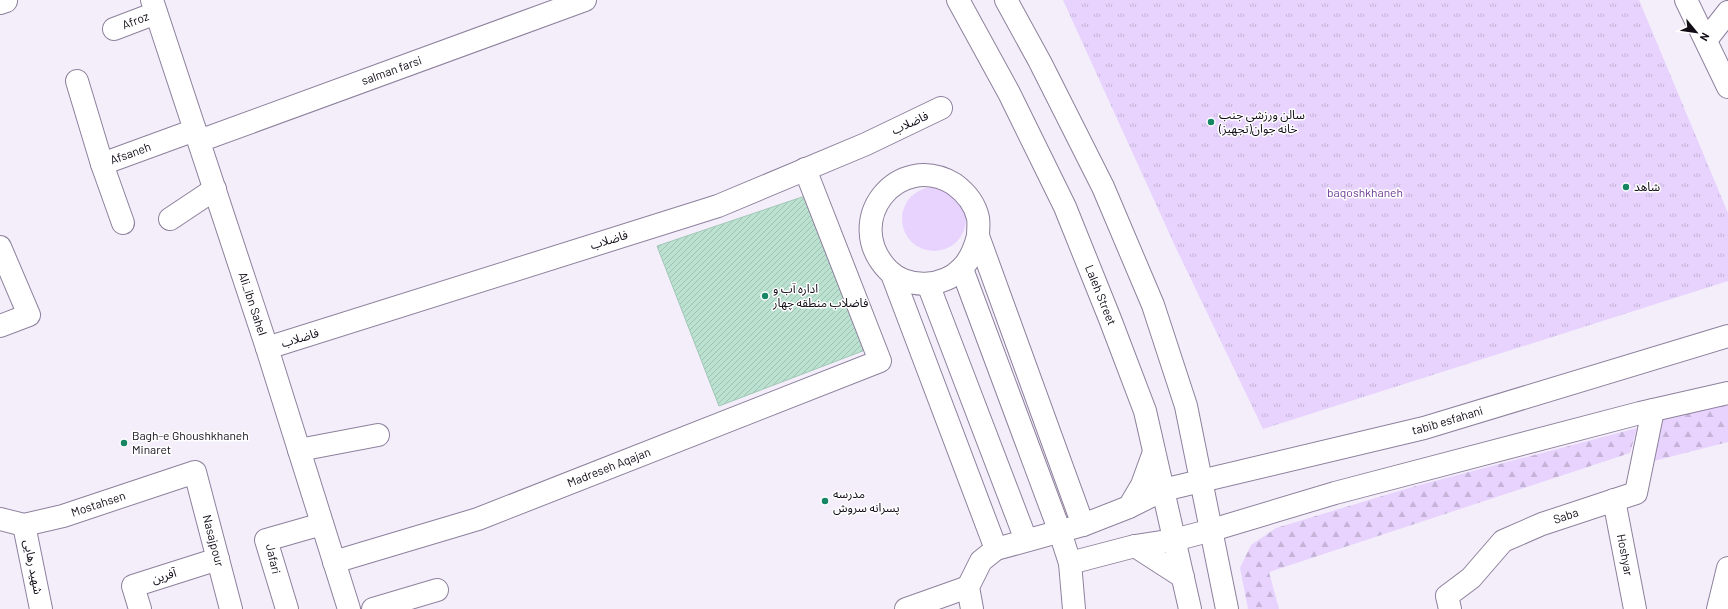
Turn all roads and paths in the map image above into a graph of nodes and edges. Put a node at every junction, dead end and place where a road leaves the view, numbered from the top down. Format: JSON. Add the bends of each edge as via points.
{"nodes":[{"id":1,"x":585,"y":0,"type":"edge"},
{"id":2,"x":958,"y":0,"type":"edge"},
{"id":3,"x":1006,"y":0,"type":"edge"},
{"id":4,"x":1686,"y":0,"type":"edge"},
{"id":5,"x":154,"y":6,"type":"edge"},
{"id":6,"x":1728,"y":12,"type":"edge"},
{"id":7,"x":114,"y":29,"type":"dead end"},
{"id":8,"x":1706,"y":40,"type":"junction"},
{"id":9,"x":77,"y":81,"type":"dead end"},
{"id":10,"x":1728,"y":87,"type":"edge"},
{"id":11,"x":941,"y":108,"type":"dead end"},
{"id":12,"x":197,"y":136,"type":"junction"},
{"id":13,"x":102,"y":164,"type":"junction"},
{"id":14,"x":806,"y":169,"type":"junction"},
{"id":15,"x":214,"y":189,"type":"junction"},
{"id":16,"x":170,"y":219,"type":"dead end"},
{"id":17,"x":123,"y":223,"type":"dead end"},
{"id":18,"x":978,"y":236,"type":"junction"},
{"id":19,"x":0,"y":247,"type":"edge"},
{"id":20,"x":962,"y":269,"type":"junction"},
{"id":21,"x":892,"y":274,"type":"junction"},
{"id":22,"x":928,"y":284,"type":"junction"},
{"id":23,"x":0,"y":326,"type":"edge"},
{"id":24,"x":1728,"y":336,"type":"edge"},
{"id":25,"x":267,"y":348,"type":"junction"},
{"id":26,"x":1728,"y":393,"type":"edge"},
{"id":27,"x":1653,"y":410,"type":"junction"},
{"id":28,"x":378,"y":435,"type":"dead end"},
{"id":29,"x":299,"y":450,"type":"junction"},
{"id":30,"x":1154,"y":452,"type":"junction"},
{"id":31,"x":196,"y":472,"type":"joint"},
{"id":32,"x":1201,"y":481,"type":"junction"},
{"id":33,"x":1163,"y":490,"type":"junction"},
{"id":34,"x":1614,"y":500,"type":"junction"},
{"id":35,"x":1129,"y":507,"type":"junction"},
{"id":36,"x":0,"y":519,"type":"edge"},
{"id":37,"x":322,"y":524,"type":"junction"},
{"id":38,"x":24,"y":525,"type":"junction"},
{"id":39,"x":1083,"y":525,"type":"junction"},
{"id":40,"x":1212,"y":530,"type":"junction"},
{"id":41,"x":1060,"y":532,"type":"junction"},
{"id":42,"x":1026,"y":540,"type":"junction"},
{"id":43,"x":1174,"y":540,"type":"junction"},
{"id":44,"x":1134,"y":546,"type":"junction"},
{"id":45,"x":996,"y":549,"type":"junction"},
{"id":46,"x":218,"y":559,"type":"junction"},
{"id":47,"x":334,"y":562,"type":"junction"},
{"id":48,"x":1070,"y":564,"type":"junction"},
{"id":49,"x":1728,"y":568,"type":"edge"},
{"id":50,"x":1183,"y":577,"type":"junction"},
{"id":51,"x":968,"y":587,"type":"junction"},
{"id":52,"x":438,"y":590,"type":"dead end"},
{"id":53,"x":41,"y":609,"type":"edge"},
{"id":54,"x":140,"y":609,"type":"edge"},
{"id":55,"x":231,"y":609,"type":"edge"},
{"id":56,"x":287,"y":609,"type":"edge"},
{"id":57,"x":349,"y":609,"type":"edge"},
{"id":58,"x":373,"y":609,"type":"edge"},
{"id":59,"x":906,"y":609,"type":"edge"},
{"id":60,"x":972,"y":609,"type":"edge"},
{"id":61,"x":1074,"y":609,"type":"edge"},
{"id":62,"x":1190,"y":609,"type":"edge"},
{"id":63,"x":1227,"y":609,"type":"edge"},
{"id":64,"x":1450,"y":609,"type":"edge"},
{"id":65,"x":1635,"y":609,"type":"edge"},
{"id":66,"x":1718,"y":609,"type":"edge"}],
"edges":[{"from":1,"to":12,"type":"street","name":"salman farsi"},
{"from":2,"to":30,"type":"street","name":"Laleh Street","via":[[1009,93],[1065,206],[1145,410]]},
{"from":3,"to":32,"type":"street","via":[[1103,187],[1153,305],[1186,406]]},
{"from":4,"to":8,"type":"street"},
{"from":5,"to":7,"type":"street","name":"Afroz"},
{"from":5,"to":12,"type":"street","name":"Ali_ibn Sahel"},
{"from":6,"to":8,"type":"street"},
{"from":8,"to":10,"type":"street"},
{"from":9,"to":13,"type":"street"},
{"from":11,"to":14,"type":"street","name":"فاضلاب"},
{"from":12,"to":13,"type":"street","name":"Afsaneh"},
{"from":12,"to":15,"type":"street","name":"Ali_ibn Sahel"},
{"from":13,"to":17,"type":"street","name":"Afsaneh"},
{"from":14,"to":25,"type":"street","name":"فاضلاب","via":[[718,206]]},
{"from":14,"to":47,"type":"street","name":"Madreseh Aqajan","via":[[880,361],[478,519]]},
{"from":15,"to":16,"type":"street"},
{"from":15,"to":25,"type":"street","name":"Ali_ibn Sahel"},
{"from":18,"to":20,"type":"street","via":[[973,254]]},
{"from":18,"to":21,"type":"street","via":[[978,218],[971,202],[960,188],[929,175],[912,177],[896,184],[883,195],[874,210],[870,226],[872,243],[879,260]]},
{"from":18,"to":39,"type":"street"},
{"from":19,"to":23,"type":"street","via":[[30,315]]},
{"from":20,"to":22,"type":"street","via":[[946,280]]},
{"from":20,"to":41,"type":"street"},
{"from":21,"to":22,"type":"street","via":[[909,282]]},
{"from":21,"to":45,"type":"street"},
{"from":22,"to":42,"type":"street"},
{"from":24,"to":32,"type":"street","name":"tabib esfahani","via":[[1424,428]]},
{"from":25,"to":29,"type":"street","name":"Ali_ibn Sahel"},
{"from":26,"to":27,"type":"street"},
{"from":27,"to":34,"type":"street","name":"Saba","via":[[1636,494]]},
{"from":27,"to":40,"type":"street","via":[[1335,493]]},
{"from":28,"to":29,"type":"street"},
{"from":29,"to":37,"type":"street","name":"Ali_ibn Sahel"},
{"from":30,"to":33,"type":"street","name":"Laleh Street"},
{"from":30,"to":35,"type":"street","via":[[1142,485]]},
{"from":31,"to":38,"type":"street","name":"Mostahsen","via":[[63,516]]},
{"from":31,"to":46,"type":"street","name":"Nasajpour"},
{"from":32,"to":33,"type":"street","name":"tabib esfahani"},
{"from":32,"to":40,"type":"street"},
{"from":33,"to":35,"type":"street","name":"tabib esfahani"},
{"from":33,"to":43,"type":"street","name":"Laleh Street"},
{"from":34,"to":64,"type":"street","name":"Saba","via":[[1542,524],[1503,541],[1471,578],[1447,596]]},
{"from":34,"to":65,"type":"street","name":"Hoshyar"},
{"from":35,"to":39,"type":"street","name":"tabib esfahani"},
{"from":36,"to":38,"type":"street","name":"Mostahsen"},
{"from":37,"to":47,"type":"street","name":"Ali_ibn Sahel"},
{"from":37,"to":56,"type":"street","name":"Jafari","via":[[266,540]]},
{"from":38,"to":53,"type":"street","name":"شهید رهایی"},
{"from":39,"to":41,"type":"street","name":"tabib esfahani"},
{"from":40,"to":43,"type":"street"},
{"from":40,"to":63,"type":"street"},
{"from":41,"to":42,"type":"street","name":"tabib esfahani"},
{"from":41,"to":48,"type":"street"},
{"from":42,"to":45,"type":"street","name":"tabib esfahani"},
{"from":43,"to":44,"type":"street"},
{"from":43,"to":50,"type":"street","name":"Laleh Street"},
{"from":44,"to":48,"type":"street"},
{"from":44,"to":50,"type":"street"},
{"from":45,"to":51,"type":"street","via":[[981,561]]},
{"from":46,"to":54,"type":"street","name":"آفرین","via":[[133,586]]},
{"from":46,"to":55,"type":"street","name":"Nasajpour"},
{"from":47,"to":57,"type":"street","name":"Ali_ibn Sahel"},
{"from":48,"to":61,"type":"street"},
{"from":49,"to":66,"type":"street"},
{"from":50,"to":62,"type":"street","name":"Laleh Street"},
{"from":51,"to":59,"type":"street"},
{"from":51,"to":60,"type":"street"},
{"from":52,"to":58,"type":"street"}]}
